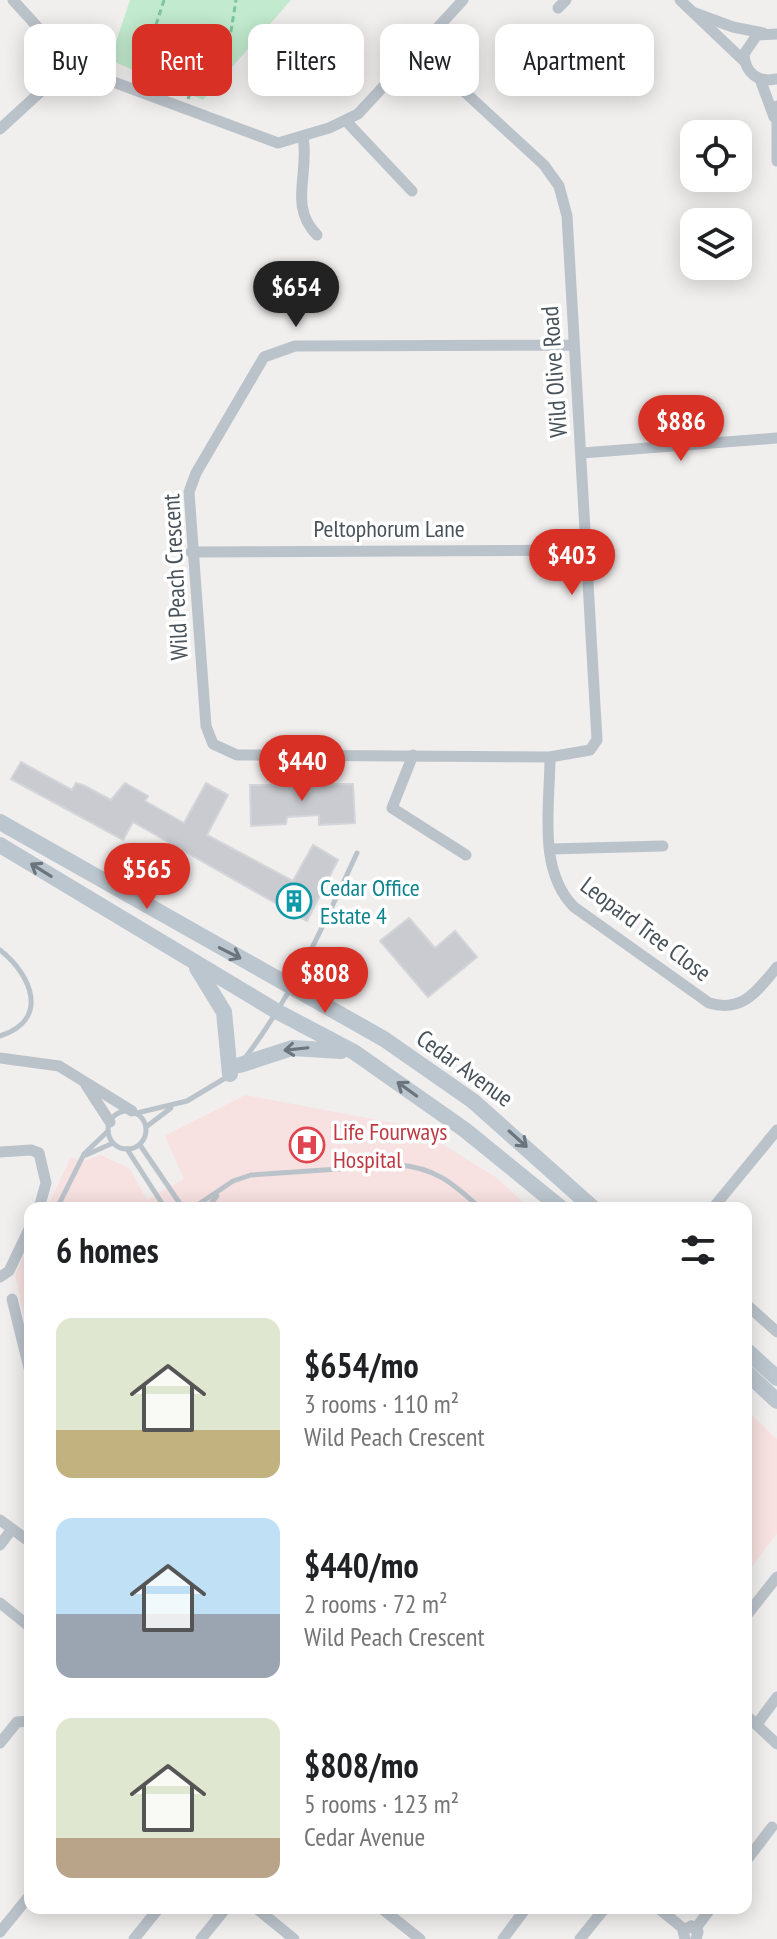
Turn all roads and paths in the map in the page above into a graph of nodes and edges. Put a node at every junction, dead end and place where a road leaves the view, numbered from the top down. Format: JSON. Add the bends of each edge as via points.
{"nodes":[{"id":1,"x":13,"y":0,"type":"edge"},
{"id":2,"x":164,"y":0,"type":"edge"},
{"id":3,"x":236,"y":0,"type":"edge"},
{"id":4,"x":463,"y":0,"type":"edge"},
{"id":5,"x":680,"y":0,"type":"edge"},
{"id":6,"x":694,"y":13,"type":"junction"},
{"id":7,"x":34,"y":24,"type":"edge"},
{"id":8,"x":156,"y":24,"type":"edge"},
{"id":9,"x":441,"y":24,"type":"edge"},
{"id":10,"x":232,"y":25,"type":"edge"},
{"id":11,"x":771,"y":32,"type":"edge"},
{"id":12,"x":744,"y":61,"type":"junction"},
{"id":13,"x":760,"y":79,"type":"junction"},
{"id":14,"x":777,"y":79,"type":"edge"},
{"id":15,"x":116,"y":84,"type":"edge"},
{"id":16,"x":380,"y":91,"type":"edge"},
{"id":17,"x":36,"y":96,"type":"edge"},
{"id":18,"x":189,"y":96,"type":"edge"},
{"id":19,"x":469,"y":96,"type":"edge"},
{"id":20,"x":184,"y":111,"type":"junction"},
{"id":21,"x":776,"y":112,"type":"edge"},
{"id":22,"x":346,"y":121,"type":"junction"},
{"id":23,"x":0,"y":129,"type":"edge"},
{"id":24,"x":303,"y":137,"type":"junction"},
{"id":25,"x":777,"y":161,"type":"edge"},
{"id":26,"x":412,"y":191,"type":"dead end"},
{"id":27,"x":317,"y":235,"type":"dead end"},
{"id":28,"x":574,"y":345,"type":"junction"},
{"id":29,"x":777,"y":438,"type":"edge"},
{"id":30,"x":582,"y":453,"type":"junction"},
{"id":31,"x":586,"y":550,"type":"junction"},
{"id":32,"x":191,"y":552,"type":"junction"},
{"id":33,"x":590,"y":750,"type":"joint"},
{"id":34,"x":413,"y":755,"type":"junction"},
{"id":35,"x":550,"y":757,"type":"junction"},
{"id":36,"x":0,"y":822,"type":"edge"},
{"id":37,"x":0,"y":845,"type":"edge"},
{"id":38,"x":663,"y":846,"type":"dead end"},
{"id":39,"x":550,"y":849,"type":"junction"},
{"id":40,"x":357,"y":853,"type":"dead end"},
{"id":41,"x":466,"y":855,"type":"dead end"},
{"id":42,"x":0,"y":950,"type":"edge"},
{"id":43,"x":192,"y":961,"type":"junction"},
{"id":44,"x":777,"y":967,"type":"edge"},
{"id":45,"x":293,"y":984,"type":"junction"},
{"id":46,"x":278,"y":1012,"type":"junction"},
{"id":47,"x":0,"y":1036,"type":"edge"},
{"id":48,"x":354,"y":1052,"type":"junction"},
{"id":49,"x":0,"y":1058,"type":"edge"},
{"id":50,"x":235,"y":1069,"type":"junction"},
{"id":51,"x":84,"y":1081,"type":"junction"},
{"id":52,"x":172,"y":1107,"type":"junction"},
{"id":53,"x":134,"y":1112,"type":"junction"},
{"id":54,"x":109,"y":1127,"type":"junction"},
{"id":55,"x":146,"y":1127,"type":"junction"},
{"id":56,"x":777,"y":1130,"type":"edge"},
{"id":57,"x":113,"y":1143,"type":"junction"},
{"id":58,"x":140,"y":1145,"type":"junction"},
{"id":59,"x":127,"y":1149,"type":"junction"},
{"id":60,"x":0,"y":1152,"type":"edge"},
{"id":61,"x":82,"y":1158,"type":"junction"},
{"id":62,"x":220,"y":1192,"type":"junction"},
{"id":63,"x":41,"y":1202,"type":"edge"},
{"id":64,"x":60,"y":1202,"type":"edge"},
{"id":65,"x":161,"y":1202,"type":"edge"},
{"id":66,"x":179,"y":1202,"type":"edge"},
{"id":67,"x":203,"y":1202,"type":"edge"},
{"id":68,"x":212,"y":1202,"type":"edge"},
{"id":69,"x":473,"y":1202,"type":"edge"},
{"id":70,"x":554,"y":1202,"type":"edge"},
{"id":71,"x":586,"y":1202,"type":"edge"},
{"id":72,"x":718,"y":1202,"type":"edge"},
{"id":73,"x":24,"y":1240,"type":"edge"},
{"id":74,"x":0,"y":1277,"type":"edge"},
{"id":75,"x":12,"y":1299,"type":"dead end"},
{"id":76,"x":752,"y":1309,"type":"edge"},
{"id":77,"x":777,"y":1332,"type":"edge"},
{"id":78,"x":24,"y":1348,"type":"edge"},
{"id":79,"x":752,"y":1355,"type":"edge"},
{"id":80,"x":752,"y":1378,"type":"edge"},
{"id":81,"x":777,"y":1378,"type":"edge"},
{"id":82,"x":777,"y":1401,"type":"edge"},
{"id":83,"x":4,"y":1525,"type":"edge"},
{"id":84,"x":24,"y":1538,"type":"edge"},
{"id":85,"x":0,"y":1545,"type":"edge"},
{"id":86,"x":777,"y":1577,"type":"edge"},
{"id":87,"x":0,"y":1603,"type":"edge"},
{"id":88,"x":752,"y":1608,"type":"edge"},
{"id":89,"x":24,"y":1622,"type":"edge"},
{"id":90,"x":777,"y":1697,"type":"edge"},
{"id":91,"x":752,"y":1720,"type":"edge"},
{"id":92,"x":24,"y":1721,"type":"edge"},
{"id":93,"x":757,"y":1724,"type":"junction"},
{"id":94,"x":0,"y":1743,"type":"edge"},
{"id":95,"x":777,"y":1744,"type":"edge"},
{"id":96,"x":772,"y":1827,"type":"dead end"},
{"id":97,"x":752,"y":1853,"type":"edge"},
{"id":98,"x":24,"y":1902,"type":"edge"},
{"id":99,"x":154,"y":1914,"type":"edge"},
{"id":100,"x":221,"y":1914,"type":"edge"},
{"id":101,"x":271,"y":1914,"type":"edge"},
{"id":102,"x":389,"y":1914,"type":"edge"},
{"id":103,"x":522,"y":1914,"type":"edge"},
{"id":104,"x":600,"y":1914,"type":"edge"},
{"id":105,"x":666,"y":1914,"type":"edge"},
{"id":106,"x":707,"y":1914,"type":"edge"},
{"id":107,"x":2,"y":1927,"type":"edge"},
{"id":108,"x":693,"y":1935,"type":"edge"},
{"id":109,"x":9,"y":1939,"type":"edge"},
{"id":110,"x":134,"y":1939,"type":"edge"},
{"id":111,"x":201,"y":1939,"type":"edge"},
{"id":112,"x":294,"y":1939,"type":"edge"},
{"id":113,"x":420,"y":1939,"type":"edge"},
{"id":114,"x":503,"y":1939,"type":"edge"},
{"id":115,"x":580,"y":1939,"type":"edge"}],
"edges":[{"from":1,"to":7,"type":"street"},
{"from":2,"to":8,"type":"path"},
{"from":3,"to":10,"type":"path"},
{"from":4,"to":9,"type":"street"},
{"from":5,"to":6,"type":"street"},
{"from":6,"to":11,"type":"street"},
{"from":6,"to":12,"type":"street"},
{"from":11,"to":12,"type":"street","via":[[746,46]]},
{"from":12,"to":13,"type":"street"},
{"from":13,"to":14,"type":"street"},
{"from":13,"to":21,"type":"street"},
{"from":15,"to":20,"type":"street"},
{"from":16,"to":22,"type":"street"},
{"from":17,"to":23,"type":"street"},
{"from":18,"to":20,"type":"path"},
{"from":19,"to":28,"type":"street","name":"Wild Olive Road","via":[[544,165],[559,186],[567,216]]},
{"from":20,"to":24,"type":"street","via":[[270,141]]},
{"from":21,"to":25,"type":"street"},
{"from":22,"to":24,"type":"street"},
{"from":22,"to":26,"type":"street"},
{"from":24,"to":27,"type":"street","via":[[306,161],[299,202],[302,217]]},
{"from":28,"to":30,"type":"street","name":"Wild Olive Road"},
{"from":28,"to":32,"type":"street","name":"Wild Peach Crescent","via":[[295,346],[269,354],[257,366],[191,485]]},
{"from":29,"to":30,"type":"street"},
{"from":30,"to":31,"type":"street","name":"Wild Olive Road"},
{"from":31,"to":32,"type":"street","name":"Peltophorum Lane"},
{"from":31,"to":33,"type":"street","name":"Wild Olive Road","via":[[598,732]]},
{"from":32,"to":34,"type":"street","name":"Wild Peach Crescent","via":[[207,734],[213,744],[237,755]]},
{"from":33,"to":35,"type":"street","name":"Wild Peach Crescent"},
{"from":34,"to":35,"type":"street","name":"Wild Peach Crescent"},
{"from":34,"to":41,"type":"street","via":[[392,808]]},
{"from":35,"to":39,"type":"street","name":"Leopard Tree Close"},
{"from":36,"to":45,"type":"main road","name":"Cedar Avenue","one_way":true,"via":[[199,937]]},
{"from":43,"to":37,"type":"main road","one_way":true},
{"from":38,"to":39,"type":"street"},
{"from":39,"to":44,"type":"street","name":"Leopard Tree Close","via":[[558,889],[574,907],[709,1003],[740,1004]]},
{"from":40,"to":45,"type":"lane"},
{"from":42,"to":47,"type":"lane","via":[[20,968],[31,1002],[28,1019],[18,1030]]},
{"from":43,"to":46,"type":"main road"},
{"from":43,"to":50,"type":"main road","via":[[224,1012]]},
{"from":45,"to":46,"type":"lane"},
{"from":45,"to":71,"type":"main road","name":"Cedar Avenue","one_way":true,"via":[[473,1101]]},
{"from":46,"to":48,"type":"main road"},
{"from":46,"to":50,"type":"lane"},
{"from":48,"to":50,"type":"main road","one_way":true,"via":[[292,1048]]},
{"from":70,"to":48,"type":"main road","one_way":true,"via":[[465,1130]]},
{"from":49,"to":51,"type":"street","via":[[50,1063]]},
{"from":50,"to":52,"type":"lane"},
{"from":51,"to":53,"type":"street"},
{"from":51,"to":54,"type":"street"},
{"from":52,"to":53,"type":"lane"},
{"from":52,"to":55,"type":"lane"},
{"from":53,"to":54,"type":"lane","via":[[119,1113]]},
{"from":53,"to":55,"type":"lane"},
{"from":54,"to":57,"type":"lane"},
{"from":54,"to":61,"type":"lane"},
{"from":55,"to":58,"type":"lane"},
{"from":56,"to":72,"type":"street"},
{"from":57,"to":59,"type":"lane"},
{"from":57,"to":61,"type":"lane"},
{"from":58,"to":59,"type":"lane"},
{"from":58,"to":66,"type":"lane"},
{"from":59,"to":65,"type":"lane"},
{"from":60,"to":63,"type":"street","via":[[39,1153],[46,1183]]},
{"from":61,"to":64,"type":"lane"},
{"from":62,"to":67,"type":"lane"},
{"from":62,"to":68,"type":"lane"},
{"from":62,"to":69,"type":"lane","via":[[251,1175],[417,1166],[440,1173]]},
{"from":73,"to":74,"type":"street","via":[[9,1271]]},
{"from":75,"to":78,"type":"street"},
{"from":76,"to":77,"type":"street"},
{"from":79,"to":81,"type":"main road"},
{"from":80,"to":82,"type":"main road"},
{"from":83,"to":84,"type":"street"},
{"from":83,"to":85,"type":"street"},
{"from":86,"to":88,"type":"street"},
{"from":87,"to":89,"type":"street"},
{"from":90,"to":93,"type":"street"},
{"from":91,"to":93,"type":"street"},
{"from":92,"to":94,"type":"street","via":[[17,1722]]},
{"from":93,"to":95,"type":"street"},
{"from":96,"to":97,"type":"street"},
{"from":98,"to":107,"type":"street"},
{"from":99,"to":110,"type":"street"},
{"from":100,"to":111,"type":"street"},
{"from":101,"to":112,"type":"street"},
{"from":102,"to":113,"type":"street"},
{"from":103,"to":114,"type":"street"},
{"from":104,"to":115,"type":"street"},
{"from":105,"to":108,"type":"street"},
{"from":106,"to":108,"type":"street"},
{"from":107,"to":109,"type":"street"}]}
